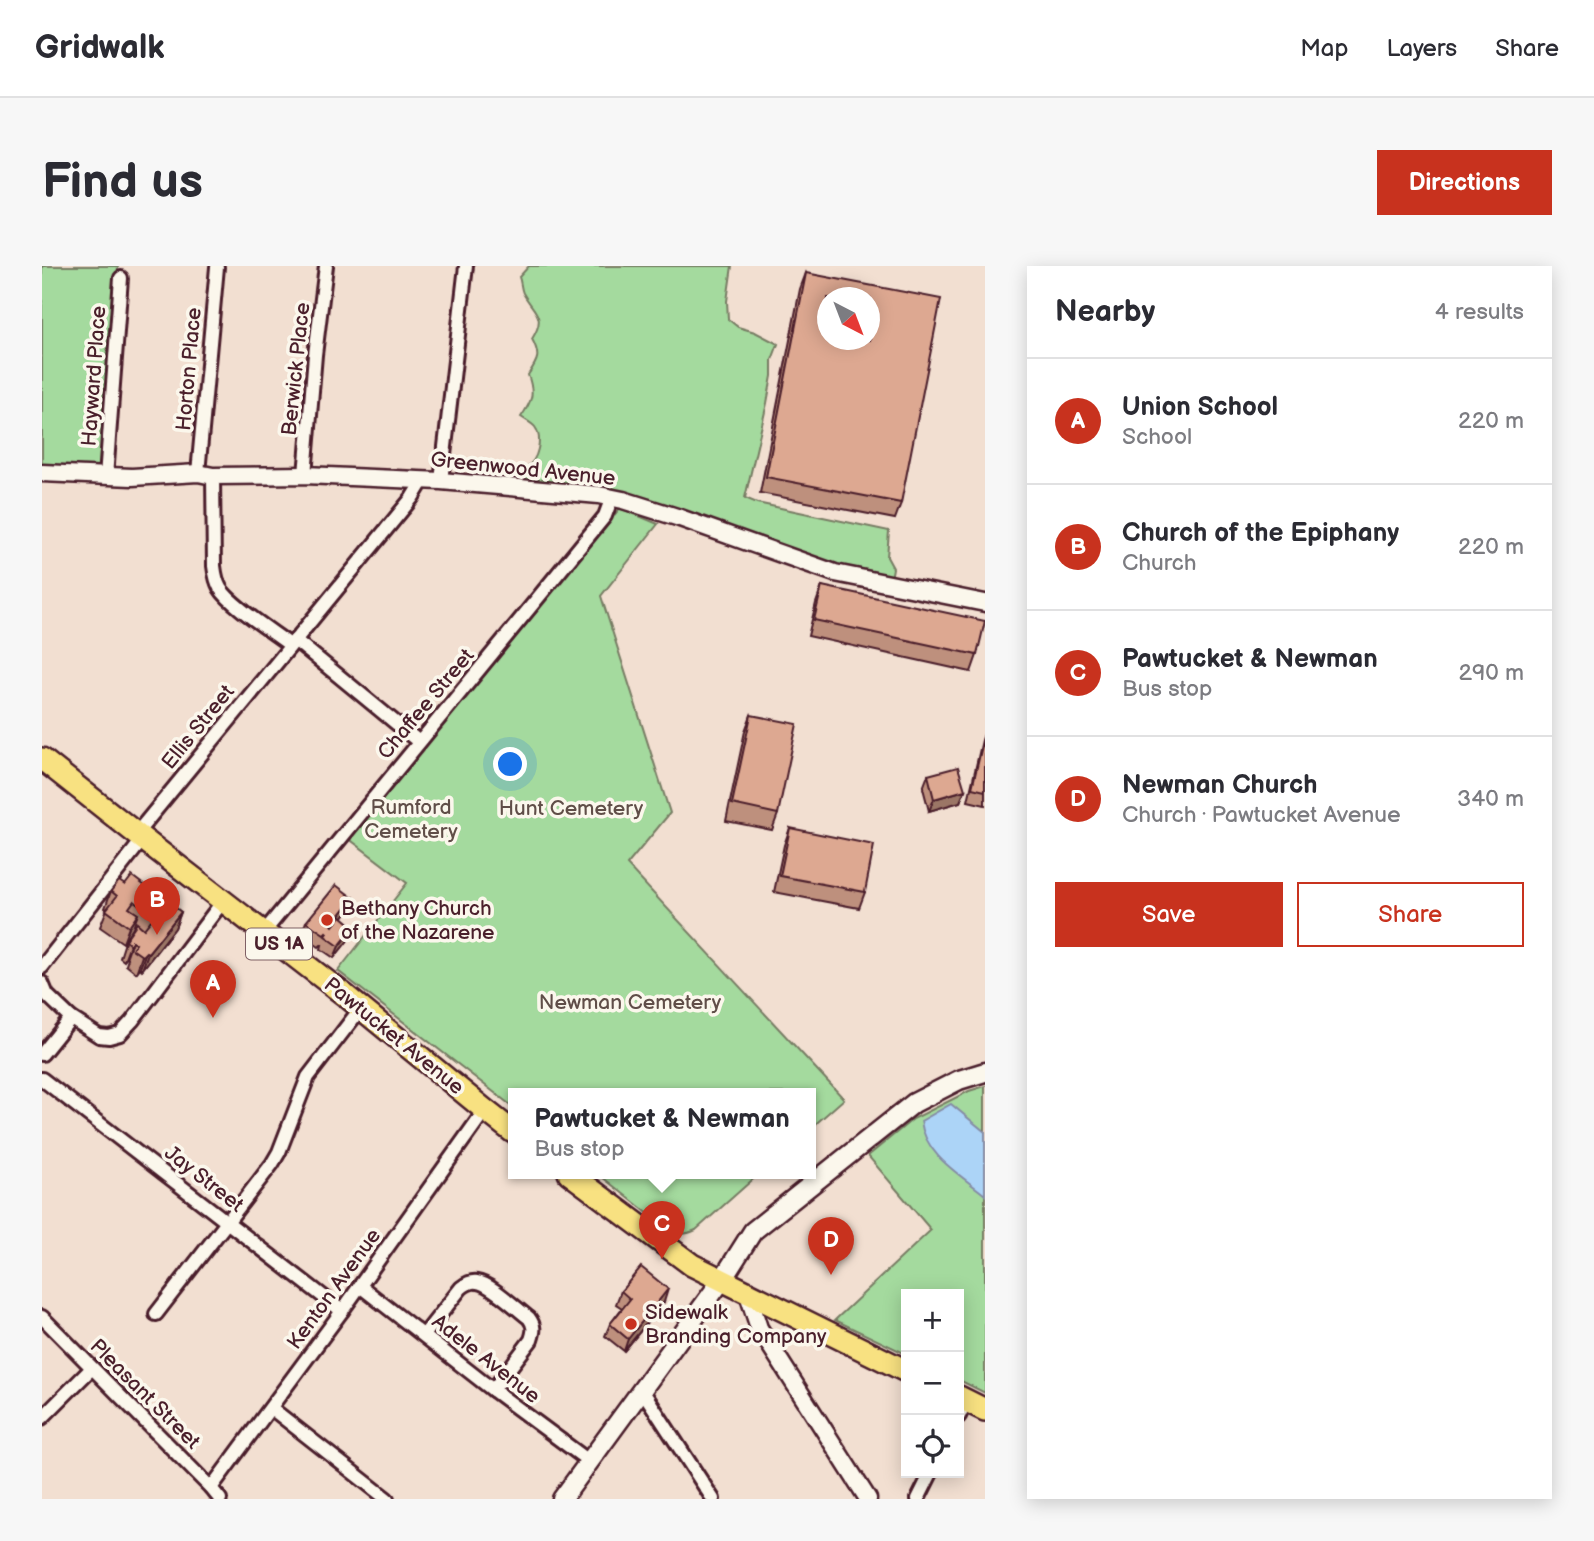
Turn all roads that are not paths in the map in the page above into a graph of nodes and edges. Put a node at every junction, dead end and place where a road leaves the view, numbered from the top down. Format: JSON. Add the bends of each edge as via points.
{"nodes":[{"id":1,"x":326,"y":266,"type":"edge"},
{"id":2,"x":466,"y":266,"type":"edge"},
{"id":3,"x":217,"y":267,"type":"edge"},
{"id":4,"x":121,"y":278,"type":"dead end"},
{"id":5,"x":42,"y":473,"type":"edge"},
{"id":6,"x":206,"y":475,"type":"junction"},
{"id":7,"x":305,"y":475,"type":"junction"},
{"id":8,"x":106,"y":477,"type":"junction"},
{"id":9,"x":423,"y":480,"type":"junction"},
{"id":10,"x":441,"y":481,"type":"junction"},
{"id":11,"x":612,"y":497,"type":"junction"},
{"id":12,"x":985,"y":603,"type":"edge"},
{"id":13,"x":292,"y":643,"type":"junction"},
{"id":14,"x":419,"y":742,"type":"junction"},
{"id":15,"x":42,"y":759,"type":"edge"},
{"id":16,"x":140,"y":836,"type":"junction"},
{"id":17,"x":223,"y":901,"type":"junction"},
{"id":18,"x":264,"y":932,"type":"junction"},
{"id":19,"x":42,"y":967,"type":"edge"},
{"id":20,"x":42,"y":983,"type":"edge"},
{"id":21,"x":361,"y":1008,"type":"junction"},
{"id":22,"x":71,"y":1018,"type":"junction"},
{"id":23,"x":42,"y":1054,"type":"edge"},
{"id":24,"x":985,"y":1072,"type":"edge"},
{"id":25,"x":42,"y":1079,"type":"edge"},
{"id":26,"x":485,"y":1110,"type":"junction"},
{"id":27,"x":508,"y":1128,"type":"edge"},
{"id":28,"x":577,"y":1179,"type":"edge"},
{"id":29,"x":228,"y":1222,"type":"junction"},
{"id":30,"x":722,"y":1280,"type":"junction"},
{"id":31,"x":360,"y":1286,"type":"junction"},
{"id":32,"x":748,"y":1294,"type":"junction"},
{"id":33,"x":342,"y":1311,"type":"junction"},
{"id":34,"x":156,"y":1314,"type":"dead end"},
{"id":35,"x":42,"y":1317,"type":"edge"},
{"id":36,"x":424,"y":1335,"type":"junction"},
{"id":37,"x":92,"y":1368,"type":"junction"},
{"id":38,"x":901,"y":1369,"type":"edge"},
{"id":39,"x":493,"y":1390,"type":"junction"},
{"id":40,"x":642,"y":1390,"type":"junction"},
{"id":41,"x":271,"y":1408,"type":"junction"},
{"id":42,"x":42,"y":1418,"type":"edge"},
{"id":43,"x":590,"y":1462,"type":"junction"},
{"id":44,"x":928,"y":1478,"type":"edge"},
{"id":45,"x":211,"y":1488,"type":"junction"},
{"id":46,"x":219,"y":1499,"type":"edge"},
{"id":47,"x":387,"y":1499,"type":"edge"},
{"id":48,"x":562,"y":1499,"type":"edge"},
{"id":49,"x":713,"y":1499,"type":"edge"},
{"id":50,"x":869,"y":1499,"type":"edge"},
{"id":51,"x":918,"y":1499,"type":"edge"}],
"edges":[{"from":1,"to":7,"type":"street","name":"Berwick Place"},
{"from":2,"to":10,"type":"street"},
{"from":3,"to":6,"type":"street","name":"Horton Place"},
{"from":4,"to":8,"type":"street","name":"Hayward Place"},
{"from":5,"to":8,"type":"street","name":"Greenwood Avenue"},
{"from":6,"to":7,"type":"street","name":"Greenwood Avenue"},
{"from":6,"to":8,"type":"street","name":"Greenwood Avenue"},
{"from":6,"to":13,"type":"street","name":"Horton Place","via":[[215,578],[220,589]]},
{"from":7,"to":9,"type":"street","name":"Greenwood Avenue"},
{"from":9,"to":10,"type":"street","name":"Greenwood Avenue"},
{"from":9,"to":13,"type":"street","name":"Ellis Street"},
{"from":10,"to":11,"type":"street","name":"Greenwood Avenue"},
{"from":11,"to":12,"type":"street","name":"Greenwood Avenue","via":[[835,573]]},
{"from":11,"to":14,"type":"street","name":"Chaffee Street","via":[[605,516]]},
{"from":13,"to":14,"type":"street","name":"Horton Place"},
{"from":13,"to":16,"type":"street","name":"Ellis Street"},
{"from":14,"to":18,"type":"street","name":"Chaffee Street"},
{"from":15,"to":16,"type":"main road","name":"Pawtucket Avenue","number":"US 1A"},
{"from":16,"to":17,"type":"main road","name":"Pawtucket Avenue","number":"US 1A"},
{"from":16,"to":19,"type":"street","name":"Ellis Street"},
{"from":17,"to":18,"type":"main road","name":"Pawtucket Avenue","number":"US 1A"},
{"from":17,"to":22,"type":"street","via":[[120,1034],[99,1036]]},
{"from":18,"to":21,"type":"main road","name":"Pawtucket Avenue","number":"US 1A"},
{"from":20,"to":22,"type":"street","via":[[47,995]]},
{"from":21,"to":26,"type":"main road","name":"Pawtucket Avenue","number":"US 1A"},
{"from":21,"to":29,"type":"street","via":[[308,1077],[279,1152]]},
{"from":22,"to":23,"type":"street"},
{"from":24,"to":30,"type":"main road","via":[[914,1103],[753,1231]]},
{"from":25,"to":29,"type":"street","name":"Jay Street"},
{"from":26,"to":27,"type":"main road","name":"Pawtucket Avenue","number":"US 1A"},
{"from":26,"to":31,"type":"street","name":"Kenton Avenue"},
{"from":28,"to":30,"type":"main road","via":[[692,1265]]},
{"from":29,"to":33,"type":"street","name":"Jay Street"},
{"from":29,"to":34,"type":"street"},
{"from":30,"to":32,"type":"main road"},
{"from":30,"to":40,"type":"main road"},
{"from":31,"to":33,"type":"street","name":"Kenton Avenue"},
{"from":31,"to":36,"type":"street","name":"Adele Avenue"},
{"from":32,"to":38,"type":"main road"},
{"from":32,"to":50,"type":"street","via":[[759,1328]]},
{"from":33,"to":41,"type":"street","name":"Kenton Avenue"},
{"from":35,"to":37,"type":"street","name":"Pleasant Street"},
{"from":36,"to":39,"type":"street","name":"Adele Avenue"},
{"from":36,"to":39,"type":"street","via":[[469,1282],[486,1285],[529,1318],[534,1331],[531,1340]]},
{"from":37,"to":42,"type":"street"},
{"from":37,"to":45,"type":"street","name":"Pleasant Street"},
{"from":39,"to":43,"type":"street","name":"Adele Avenue"},
{"from":40,"to":43,"type":"main road"},
{"from":40,"to":49,"type":"street"},
{"from":41,"to":45,"type":"street","name":"Kenton Avenue"},
{"from":41,"to":47,"type":"street"},
{"from":43,"to":48,"type":"main road"},
{"from":44,"to":51,"type":"street"},
{"from":45,"to":46,"type":"street","name":"Pleasant Street"}]}
